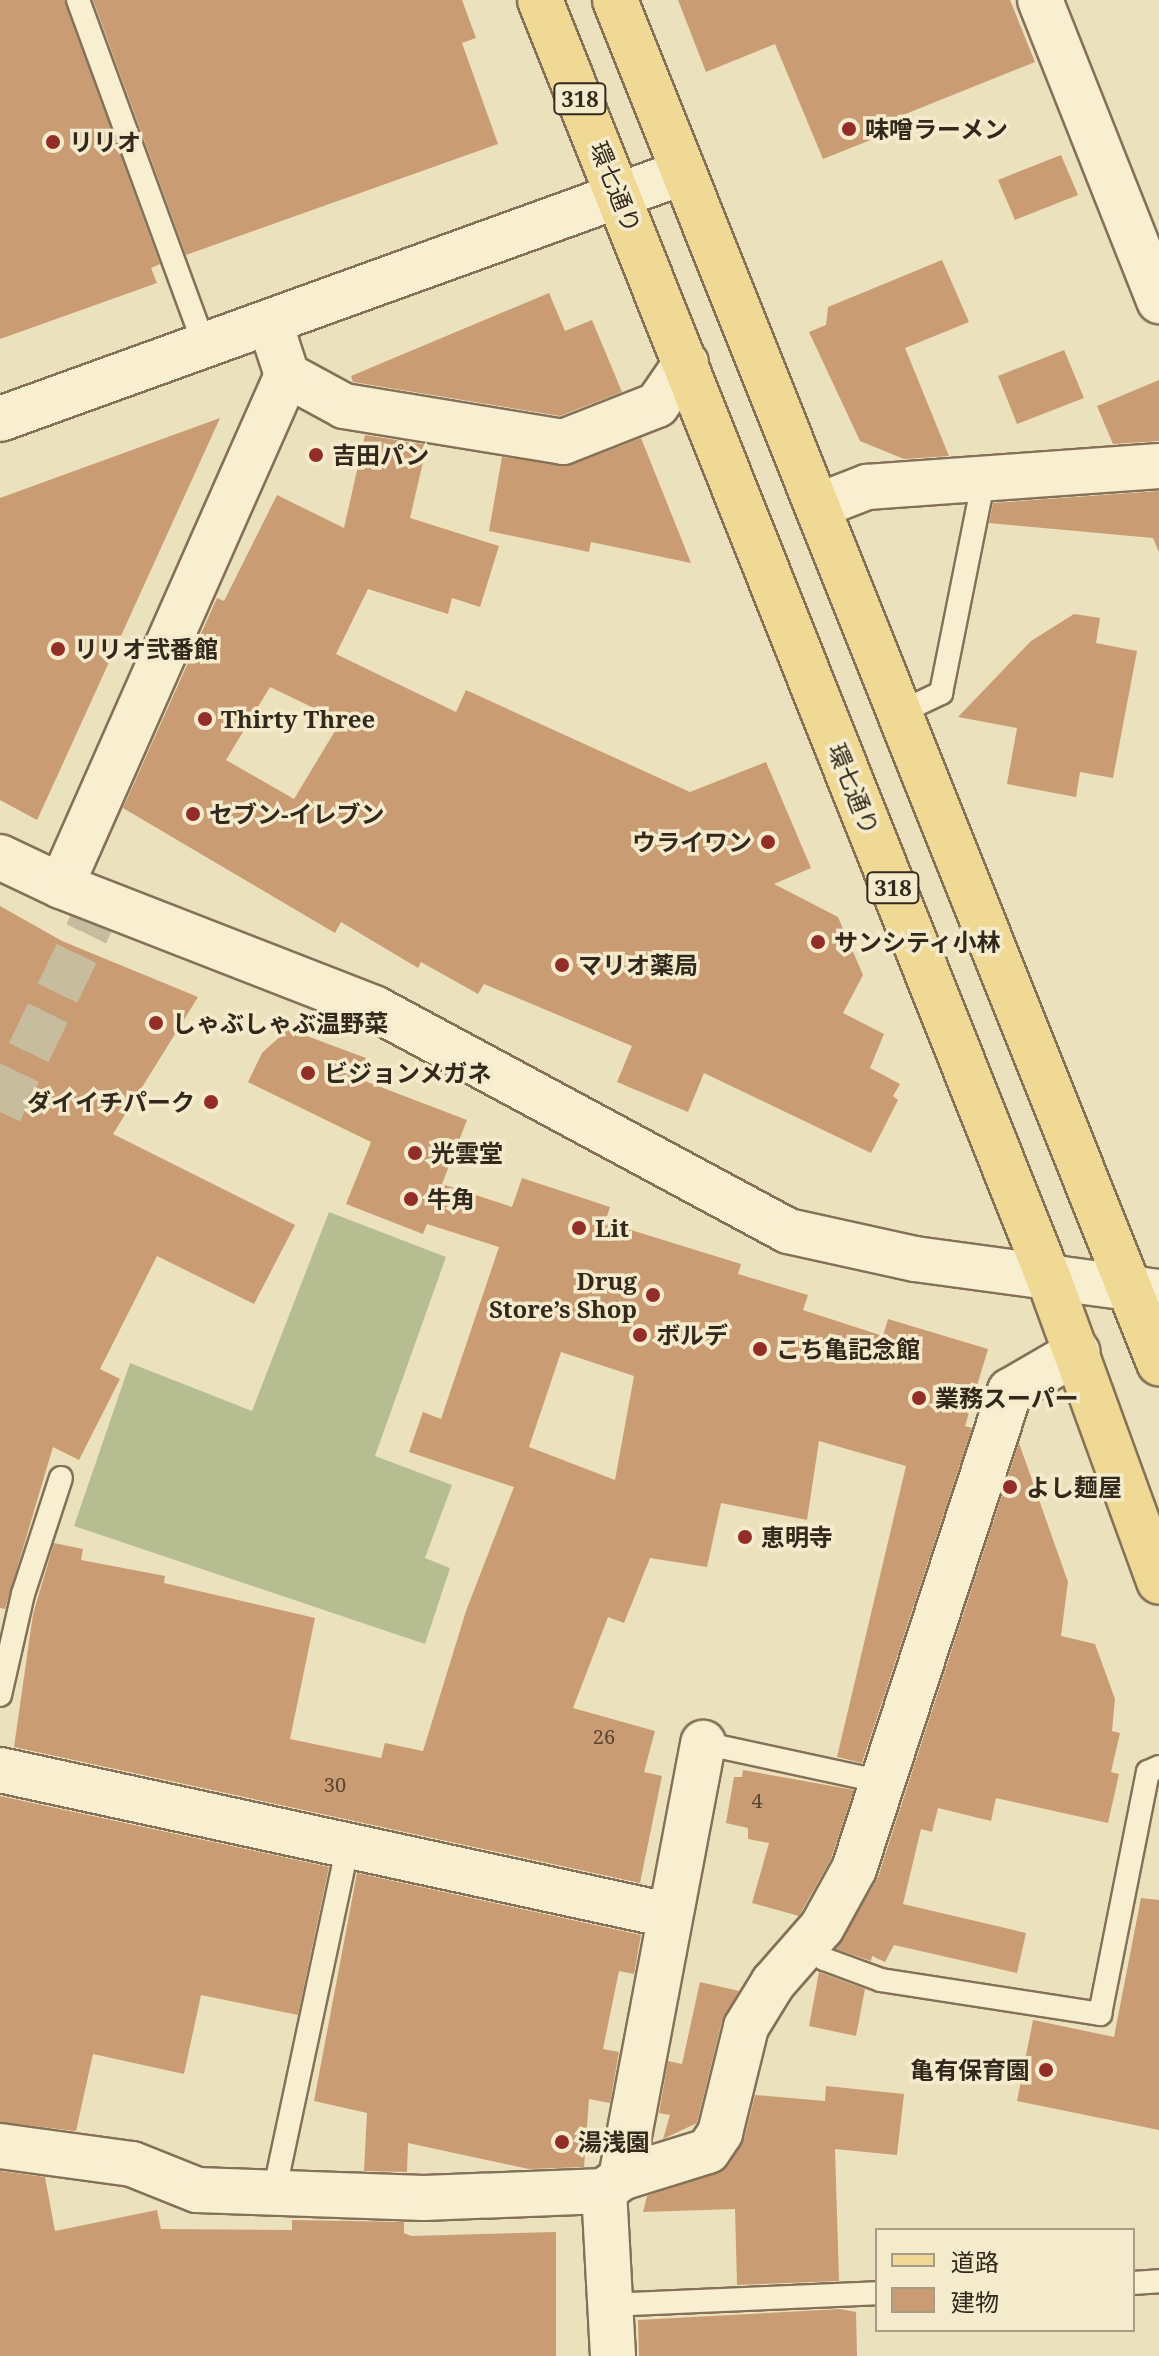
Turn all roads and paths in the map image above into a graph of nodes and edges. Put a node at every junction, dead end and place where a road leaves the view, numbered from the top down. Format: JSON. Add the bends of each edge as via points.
{"nodes":[{"id":1,"x":78,"y":0,"type":"edge"},
{"id":2,"x":540,"y":0,"type":"edge"},
{"id":3,"x":615,"y":0,"type":"edge"},
{"id":4,"x":1040,"y":0,"type":"edge"},
{"id":5,"x":681,"y":173,"type":"junction"},
{"id":6,"x":620,"y":198,"type":"junction"},
{"id":7,"x":1159,"y":301,"type":"edge"},
{"id":8,"x":270,"y":323,"type":"junction"},
{"id":9,"x":205,"y":347,"type":"junction"},
{"id":10,"x":686,"y":363,"type":"junction"},
{"id":11,"x":287,"y":375,"type":"junction"},
{"id":12,"x":0,"y":419,"type":"edge"},
{"id":13,"x":1159,"y":466,"type":"edge"},
{"id":14,"x":984,"y":477,"type":"junction"},
{"id":15,"x":818,"y":506,"type":"junction"},
{"id":16,"x":899,"y":713,"type":"junction"},
{"id":17,"x":0,"y":857,"type":"edge"},
{"id":18,"x":61,"y":886,"type":"junction"},
{"id":19,"x":1049,"y":1279,"type":"junction"},
{"id":20,"x":1144,"y":1291,"type":"edge"},
{"id":21,"x":1077,"y":1352,"type":"junction"},
{"id":22,"x":1159,"y":1363,"type":"edge"},
{"id":23,"x":61,"y":1478,"type":"dead end"},
{"id":24,"x":1159,"y":1582,"type":"edge"},
{"id":25,"x":0,"y":1695,"type":"edge"},
{"id":26,"x":703,"y":1743,"type":"joint"},
{"id":27,"x":1159,"y":1767,"type":"edge"},
{"id":28,"x":0,"y":1770,"type":"edge"},
{"id":29,"x":884,"y":1782,"type":"junction"},
{"id":30,"x":348,"y":1846,"type":"junction"},
{"id":31,"x":668,"y":1915,"type":"junction"},
{"id":32,"x":807,"y":1944,"type":"junction"},
{"id":33,"x":0,"y":2146,"type":"edge"},
{"id":34,"x":612,"y":2184,"type":"junction"},
{"id":35,"x":274,"y":2193,"type":"junction"},
{"id":36,"x":1159,"y":2281,"type":"edge"},
{"id":37,"x":1135,"y":2283,"type":"edge"},
{"id":38,"x":875,"y":2293,"type":"edge"},
{"id":39,"x":607,"y":2305,"type":"junction"},
{"id":40,"x":613,"y":2356,"type":"edge"}],
"edges":[{"from":1,"to":9,"type":"lane"},
{"from":2,"to":6,"type":"main road","name":"環七通り","number":"318"},
{"from":3,"to":5,"type":"main road","number":"318"},
{"from":4,"to":7,"type":"street"},
{"from":5,"to":6,"type":"street"},
{"from":5,"to":15,"type":"main road","number":"318"},
{"from":6,"to":8,"type":"street"},
{"from":6,"to":10,"type":"main road","name":"環七通り","number":"318"},
{"from":8,"to":9,"type":"street"},
{"from":8,"to":11,"type":"street"},
{"from":9,"to":12,"type":"street"},
{"from":10,"to":11,"type":"street","via":[[657,405],[563,442],[344,406]]},
{"from":10,"to":19,"type":"main road","name":"環七通り","number":"318"},
{"from":11,"to":18,"type":"street"},
{"from":13,"to":14,"type":"street"},
{"from":14,"to":15,"type":"street","via":[[867,487]]},
{"from":14,"to":16,"type":"lane","via":[[941,693]]},
{"from":15,"to":16,"type":"main road","number":"318"},
{"from":16,"to":20,"type":"main road","number":"318"},
{"from":17,"to":18,"type":"street"},
{"from":18,"to":19,"type":"street","via":[[374,1008],[788,1231],[915,1259]]},
{"from":19,"to":20,"type":"street"},
{"from":19,"to":21,"type":"main road","name":"環七通り","number":"318"},
{"from":20,"to":22,"type":"main road","number":"318"},
{"from":21,"to":24,"type":"main road","name":"環七通り","number":"318"},
{"from":21,"to":29,"type":"street","via":[[1010,1391]]},
{"from":23,"to":25,"type":"lane","via":[[23,1594]]},
{"from":26,"to":29,"type":"lane"},
{"from":26,"to":31,"type":"street"},
{"from":27,"to":32,"type":"lane","via":[[1148,1772],[1100,2014],[881,1980],[824,1959]]},
{"from":28,"to":30,"type":"street"},
{"from":29,"to":32,"type":"street","via":[[854,1869]]},
{"from":30,"to":31,"type":"street"},
{"from":30,"to":35,"type":"lane"},
{"from":31,"to":34,"type":"street"},
{"from":32,"to":34,"type":"street","via":[[746,2027],[720,2133],[708,2151]]},
{"from":33,"to":35,"type":"street","via":[[132,2164],[197,2190]]},
{"from":34,"to":35,"type":"street","via":[[424,2198]]},
{"from":34,"to":39,"type":"street"},
{"from":36,"to":37,"type":"lane"},
{"from":38,"to":39,"type":"lane"},
{"from":39,"to":40,"type":"street"}]}
